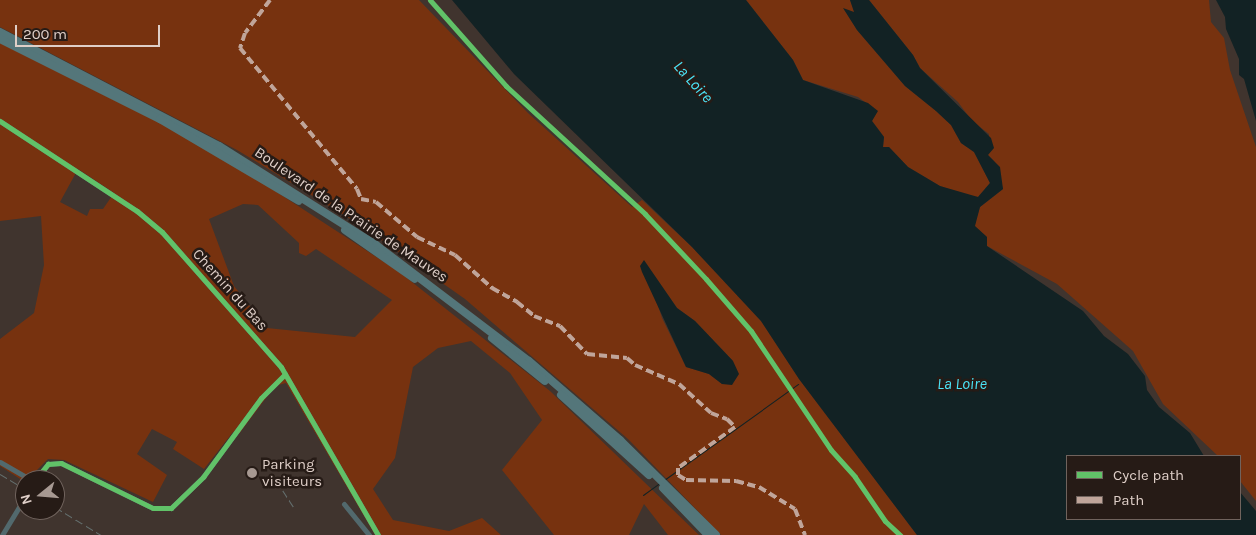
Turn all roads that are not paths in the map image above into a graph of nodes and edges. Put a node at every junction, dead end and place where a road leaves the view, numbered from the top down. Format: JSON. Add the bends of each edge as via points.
{"nodes":[{"id":1,"x":0,"y":32,"type":"edge"},
{"id":2,"x":0,"y":39,"type":"edge"},
{"id":3,"x":0,"y":121,"type":"edge"},
{"id":4,"x":286,"y":374,"type":"junction"},
{"id":5,"x":0,"y":462,"type":"edge"},
{"id":6,"x":15,"y":470,"type":"edge"},
{"id":7,"x":42,"y":470,"type":"edge"},
{"id":8,"x":344,"y":504,"type":"dead end"},
{"id":9,"x":15,"y":514,"type":"edge"},
{"id":10,"x":2,"y":535,"type":"edge"},
{"id":11,"x":369,"y":535,"type":"edge"},
{"id":12,"x":378,"y":535,"type":"edge"},
{"id":13,"x":707,"y":535,"type":"edge"},
{"id":14,"x":716,"y":535,"type":"edge"}],
"edges":[{"from":1,"to":14,"type":"main road","name":"Boulevard de la Prairie de Mauves","via":[[219,146],[376,245],[529,360],[620,440]]},
{"from":2,"to":13,"type":"main road","name":"Boulevard de la Prairie de Mauves","via":[[168,124],[269,182],[372,249],[453,307],[552,387]]},
{"from":3,"to":4,"type":"street","name":"Chemin du Bas","via":[[155,224]]},
{"from":4,"to":7,"type":"street","via":[[263,395],[203,477],[171,508],[153,508],[61,463],[48,464]]},
{"from":4,"to":12,"type":"street","name":"Chemin du Bas"},
{"from":5,"to":6,"type":"street"},
{"from":8,"to":11,"type":"street"},
{"from":9,"to":10,"type":"street"}]}
